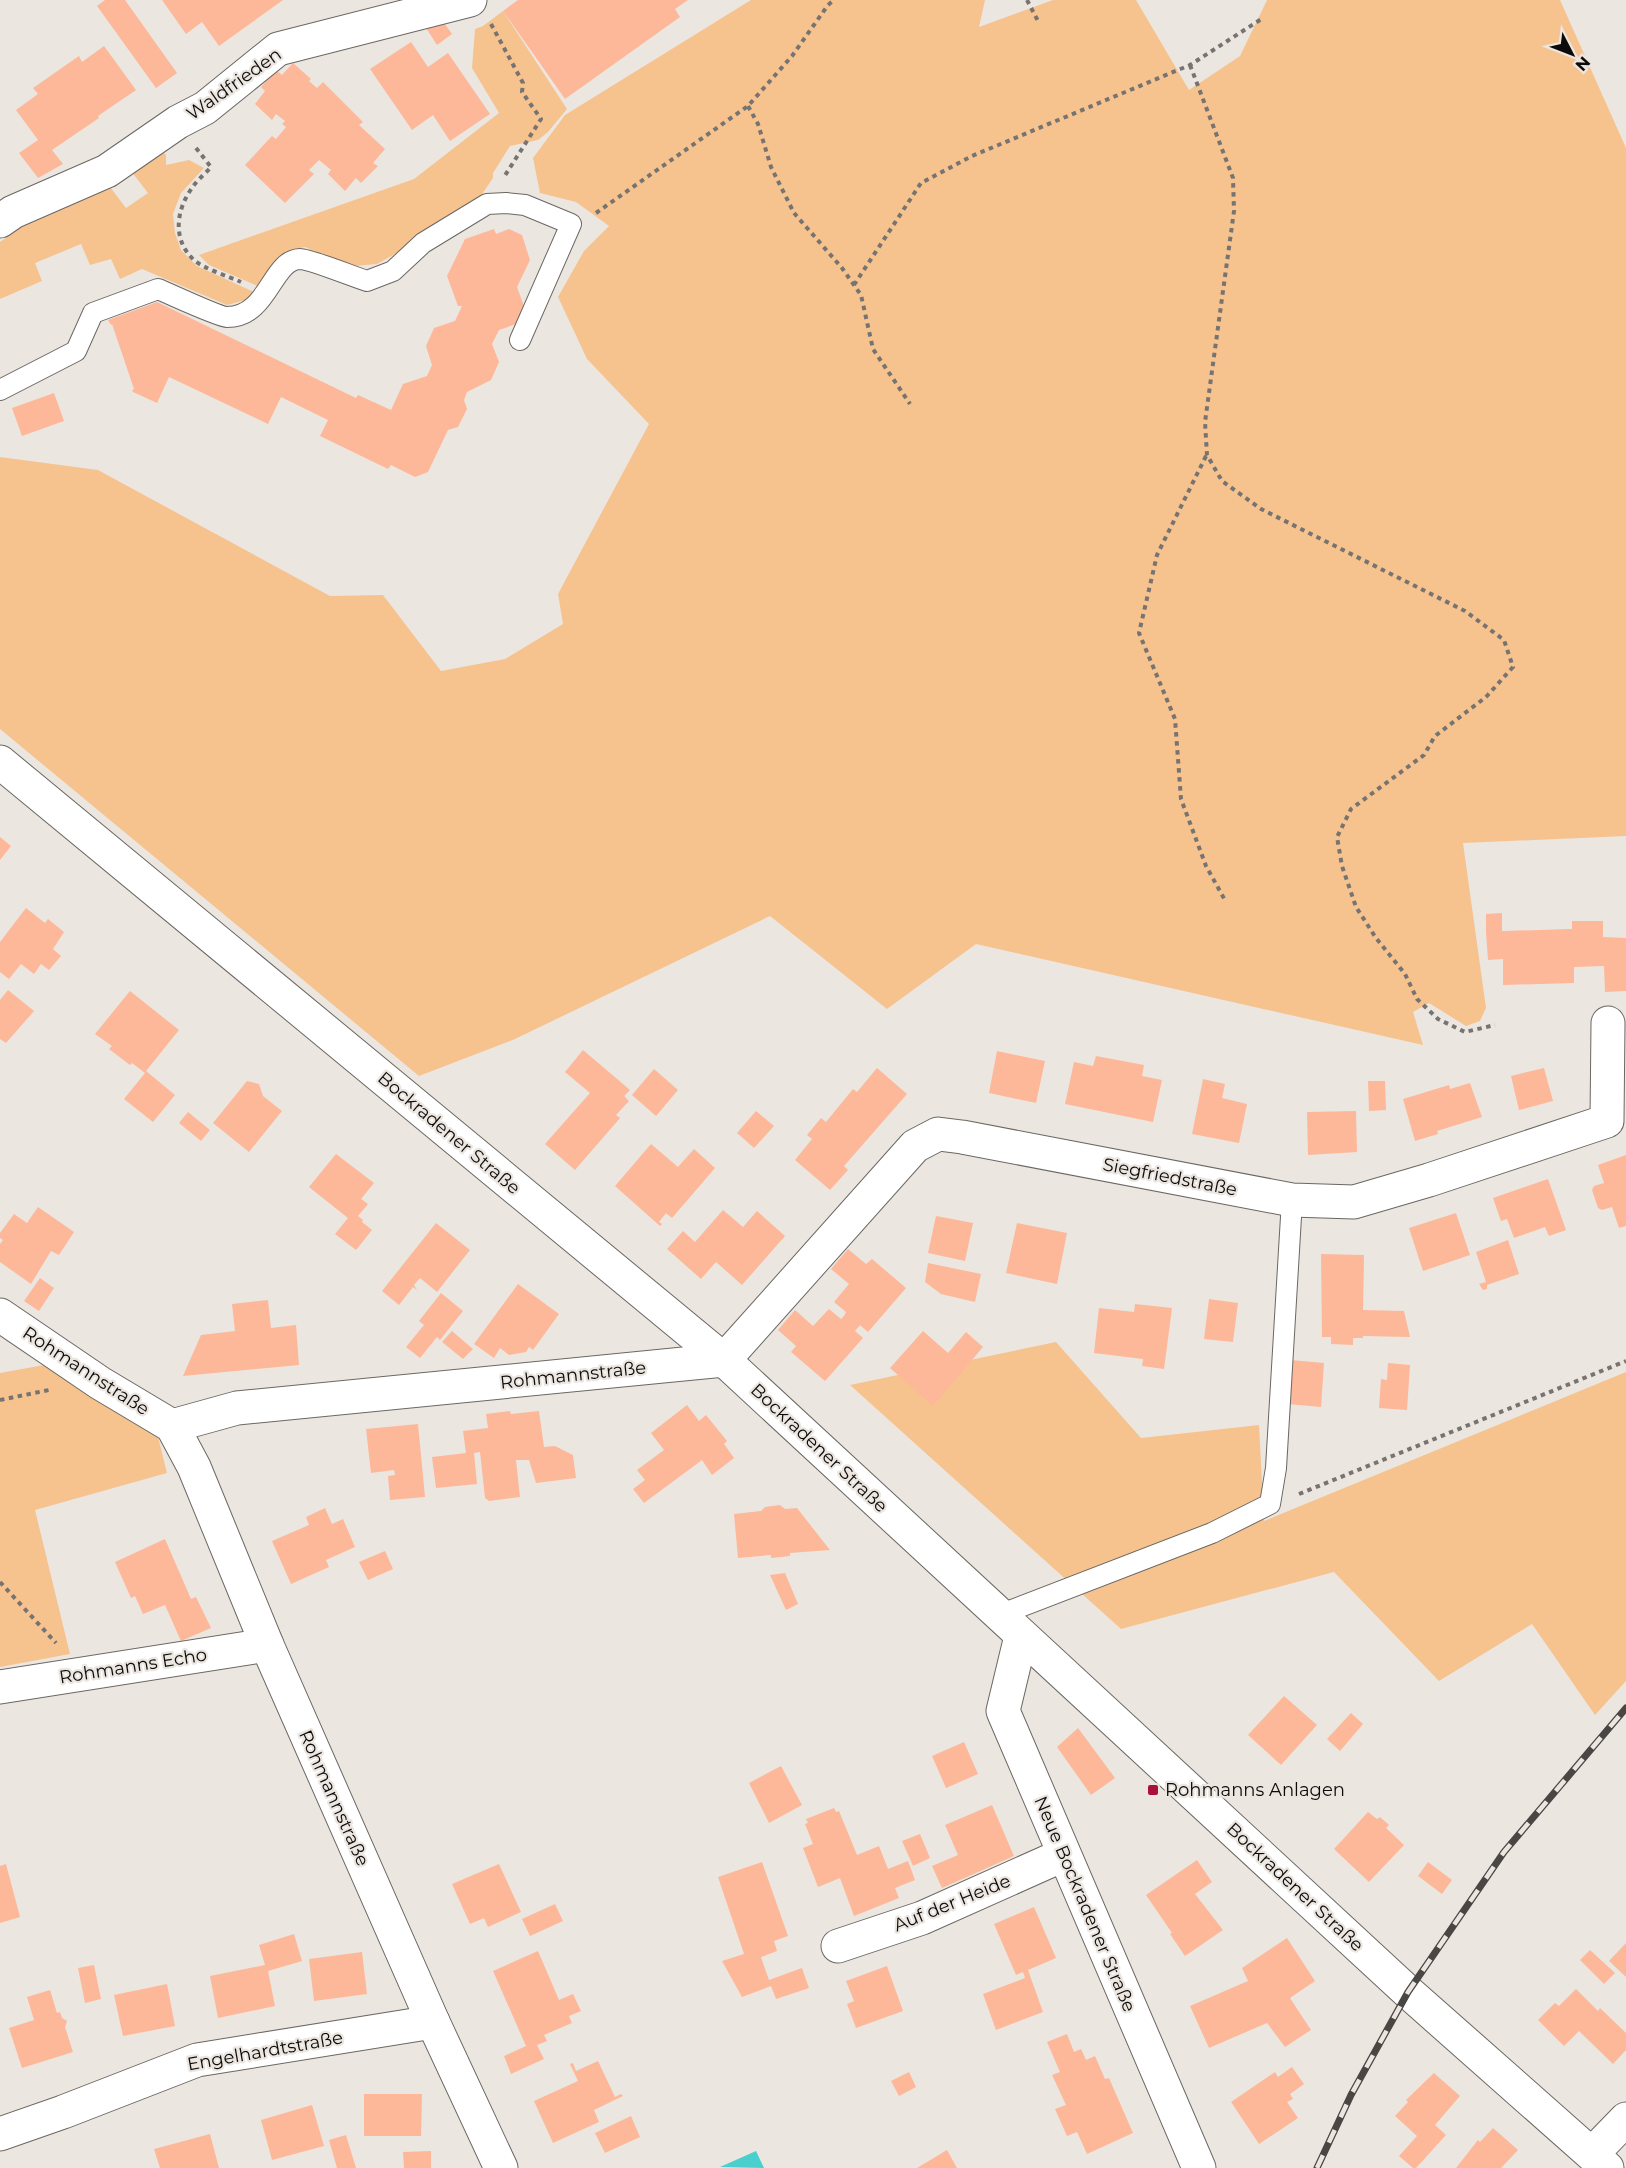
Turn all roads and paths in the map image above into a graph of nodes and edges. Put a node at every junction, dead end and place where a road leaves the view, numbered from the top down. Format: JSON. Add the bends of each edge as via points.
{"nodes":[{"id":1,"x":834,"y":0,"type":"edge"},
{"id":2,"x":1027,"y":0,"type":"edge"},
{"id":3,"x":462,"y":3,"type":"edge"},
{"id":4,"x":1263,"y":18,"type":"dead end"},
{"id":5,"x":1039,"y":23,"type":"dead end"},
{"id":6,"x":491,"y":25,"type":"dead end"},
{"id":7,"x":1190,"y":65,"type":"junction"},
{"id":8,"x":748,"y":106,"type":"junction"},
{"id":9,"x":204,"y":160,"type":"dead end"},
{"id":10,"x":487,"y":204,"type":"junction"},
{"id":11,"x":0,"y":221,"type":"edge"},
{"id":12,"x":571,"y":224,"type":"junction"},
{"id":13,"x":247,"y":284,"type":"dead end"},
{"id":14,"x":854,"y":285,"type":"junction"},
{"id":15,"x":520,"y":340,"type":"dead end"},
{"id":16,"x":0,"y":390,"type":"edge"},
{"id":17,"x":910,"y":404,"type":"dead end"},
{"id":18,"x":1207,"y":455,"type":"junction"},
{"id":19,"x":0,"y":762,"type":"edge"},
{"id":20,"x":1226,"y":902,"type":"dead end"},
{"id":21,"x":1608,"y":1023,"type":"dead end"},
{"id":22,"x":1495,"y":1025,"type":"dead end"},
{"id":23,"x":1292,"y":1200,"type":"junction"},
{"id":24,"x":0,"y":1315,"type":"edge"},
{"id":25,"x":724,"y":1360,"type":"junction"},
{"id":26,"x":1626,"y":1361,"type":"edge"},
{"id":27,"x":48,"y":1390,"type":"dead end"},
{"id":28,"x":0,"y":1400,"type":"edge"},
{"id":29,"x":172,"y":1426,"type":"junction"},
{"id":30,"x":1270,"y":1504,"type":"junction"},
{"id":31,"x":0,"y":1582,"type":"edge"},
{"id":32,"x":1010,"y":1626,"type":"junction"},
{"id":33,"x":267,"y":1645,"type":"junction"},
{"id":34,"x":84,"y":1674,"type":"junction"},
{"id":35,"x":0,"y":1687,"type":"edge"},
{"id":36,"x":1063,"y":1855,"type":"junction"},
{"id":37,"x":838,"y":1946,"type":"dead end"},
{"id":38,"x":433,"y":2022,"type":"junction"},
{"id":39,"x":1626,"y":2119,"type":"edge"},
{"id":40,"x":0,"y":2134,"type":"edge"},
{"id":41,"x":1600,"y":2161,"type":"edge"},
{"id":42,"x":1186,"y":2163,"type":"edge"},
{"id":43,"x":501,"y":2168,"type":"edge"}],
"edges":[{"from":1,"to":8,"type":"path"},
{"from":2,"to":5,"type":"path"},
{"from":3,"to":11,"type":"street","name":"Waldfrieden","via":[[278,49],[205,108],[108,171]]},
{"from":4,"to":7,"type":"path"},
{"from":6,"to":10,"type":"path","via":[[523,83],[522,92],[541,119]]},
{"from":7,"to":14,"type":"path","via":[[972,156],[921,183]]},
{"from":7,"to":18,"type":"path","via":[[1233,178],[1234,211],[1205,422]]},
{"from":8,"to":12,"type":"path","via":[[591,217]]},
{"from":8,"to":14,"type":"path","via":[[794,213]]},
{"from":9,"to":13,"type":"path","via":[[211,167],[192,188],[179,214],[179,235],[195,261]]},
{"from":10,"to":12,"type":"lane","via":[[525,205]]},
{"from":10,"to":16,"type":"lane","via":[[423,243],[393,271],[367,282],[302,259],[290,262],[279,272],[263,298],[249,311],[226,317],[159,289],[93,313],[76,351]]},
{"from":12,"to":15,"type":"lane"},
{"from":14,"to":17,"type":"path","via":[[861,295],[873,349]]},
{"from":18,"to":20,"type":"path","via":[[1157,555],[1139,633],[1175,719],[1181,799],[1206,866]]},
{"from":18,"to":22,"type":"path","via":[[1222,482],[1262,509],[1465,611],[1504,640],[1513,667],[1486,697],[1435,736],[1424,755],[1351,809],[1337,837],[1356,907],[1405,974],[1417,999],[1438,1019],[1465,1032]]},
{"from":19,"to":25,"type":"street","name":"Bockradener Straße"},
{"from":21,"to":23,"type":"street","name":"Siegfriedstraße","via":[[1607,1121],[1354,1202]]},
{"from":23,"to":25,"type":"street","name":"Siegfriedstraße","via":[[938,1134],[915,1146]]},
{"from":23,"to":30,"type":"lane","via":[[1276,1468]]},
{"from":24,"to":29,"type":"street","name":"Rohmannstraße"},
{"from":25,"to":29,"type":"street","name":"Rohmannstraße","via":[[237,1408]]},
{"from":25,"to":32,"type":"street","name":"Bockradener Straße"},
{"from":26,"to":30,"type":"path"},
{"from":27,"to":28,"type":"path"},
{"from":29,"to":33,"type":"street","name":"Rohmannstraße","via":[[194,1467]]},
{"from":30,"to":32,"type":"lane"},
{"from":31,"to":34,"type":"path"},
{"from":32,"to":36,"type":"street","name":"Neue Bockradener Straße","via":[[1003,1711]]},
{"from":32,"to":41,"type":"street","name":"Bockradener Straße","via":[[1408,1992]]},
{"from":33,"to":34,"type":"street","name":"Rohmanns Echo"},
{"from":33,"to":38,"type":"street","name":"Rohmannstraße"},
{"from":34,"to":35,"type":"street","name":"Rohmanns Echo"},
{"from":36,"to":37,"type":"street","name":"Auf der Heide","via":[[922,1918]]},
{"from":36,"to":42,"type":"street","name":"Neue Bockradener Straße"},
{"from":38,"to":40,"type":"street","name":"Engelhardtstraße","via":[[197,2060]]},
{"from":38,"to":43,"type":"street","name":"Rohmannstraße"},
{"from":39,"to":41,"type":"street"}]}
